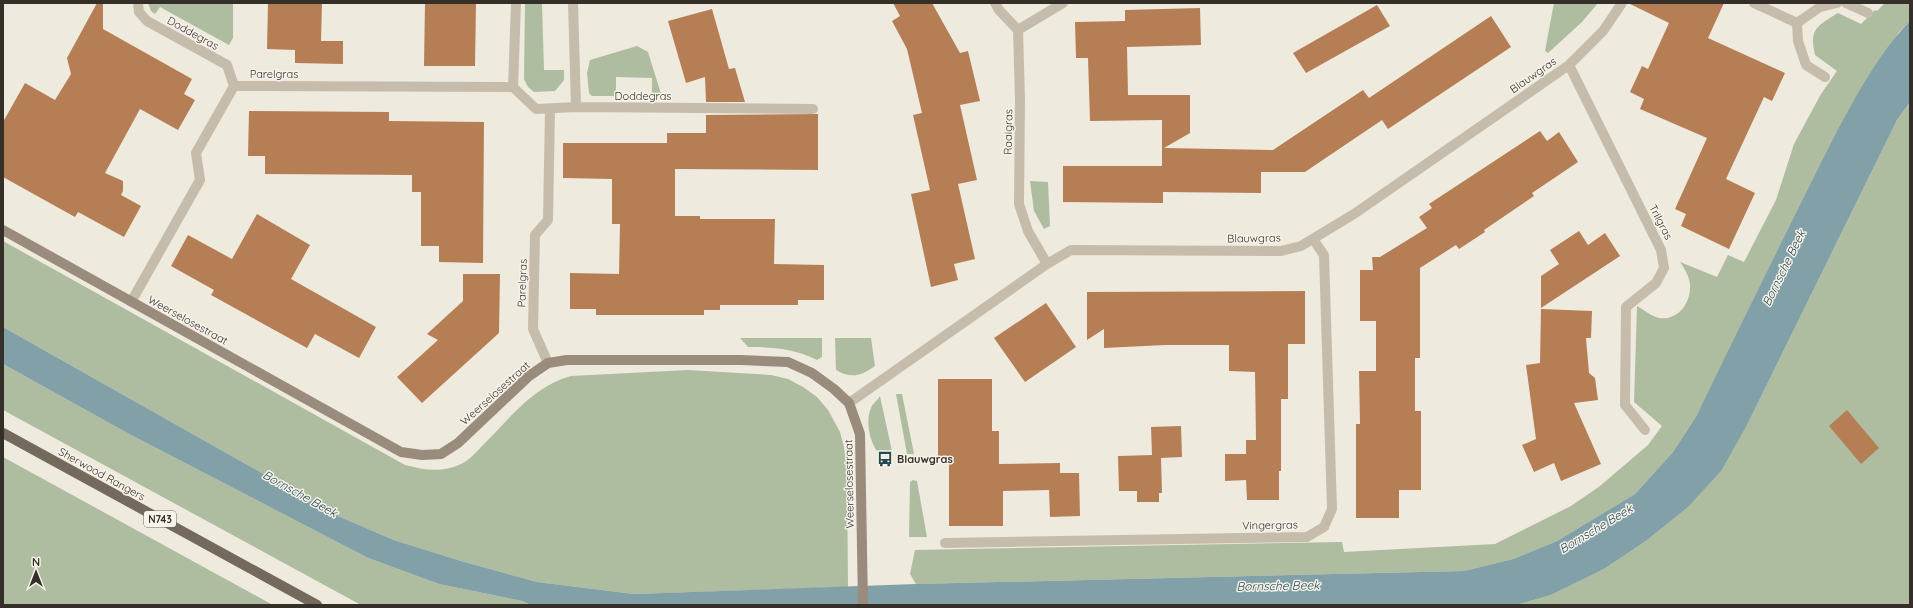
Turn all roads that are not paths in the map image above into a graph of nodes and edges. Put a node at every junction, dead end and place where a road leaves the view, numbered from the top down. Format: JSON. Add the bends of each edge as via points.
{"nodes":[{"id":1,"x":138,"y":3,"type":"edge"},
{"id":2,"x":516,"y":3,"type":"edge"},
{"id":3,"x":572,"y":3,"type":"edge"},
{"id":4,"x":995,"y":3,"type":"edge"},
{"id":5,"x":1063,"y":3,"type":"edge"},
{"id":6,"x":1622,"y":3,"type":"edge"},
{"id":7,"x":1754,"y":3,"type":"edge"},
{"id":8,"x":1837,"y":3,"type":"edge"},
{"id":9,"x":1846,"y":3,"type":"edge"},
{"id":10,"x":1868,"y":13,"type":"dead end"},
{"id":11,"x":1797,"y":23,"type":"junction"},
{"id":12,"x":1018,"y":30,"type":"junction"},
{"id":13,"x":1569,"y":65,"type":"junction"},
{"id":14,"x":1825,"y":77,"type":"dead end"},
{"id":15,"x":234,"y":86,"type":"junction"},
{"id":16,"x":513,"y":87,"type":"junction"},
{"id":17,"x":576,"y":107,"type":"junction"},
{"id":18,"x":550,"y":109,"type":"junction"},
{"id":19,"x":813,"y":109,"type":"dead end"},
{"id":20,"x":3,"y":230,"type":"edge"},
{"id":21,"x":1313,"y":239,"type":"junction"},
{"id":22,"x":1047,"y":264,"type":"junction"},
{"id":23,"x":132,"y":302,"type":"junction"},
{"id":24,"x":548,"y":363,"type":"junction"},
{"id":25,"x":849,"y":403,"type":"junction"},
{"id":26,"x":1645,"y":430,"type":"dead end"},
{"id":27,"x":3,"y":433,"type":"edge"},
{"id":28,"x":945,"y":543,"type":"dead end"},
{"id":29,"x":317,"y":605,"type":"edge"},
{"id":30,"x":864,"y":605,"type":"edge"}],
"edges":[{"from":1,"to":15,"type":"street","name":"Doddegras","via":[[139,12],[147,21],[226,65]]},
{"from":2,"to":16,"type":"street"},
{"from":3,"to":17,"type":"street"},
{"from":4,"to":12,"type":"street"},
{"from":5,"to":12,"type":"street"},
{"from":6,"to":13,"type":"street","name":"Blauwgras","via":[[1603,31]]},
{"from":7,"to":11,"type":"street"},
{"from":8,"to":11,"type":"street","via":[[1820,6]]},
{"from":9,"to":10,"type":"street"},
{"from":11,"to":14,"type":"street","via":[[1798,41],[1806,65]]},
{"from":12,"to":22,"type":"street","name":"Raaigras","via":[[1019,204],[1028,231]]},
{"from":13,"to":21,"type":"street","name":"Blauwgras","via":[[1354,214]]},
{"from":13,"to":26,"type":"street","name":"Trilgras","via":[[1662,250],[1664,268],[1656,283],[1626,307],[1625,405]]},
{"from":15,"to":16,"type":"street","name":"Parelgras"},
{"from":15,"to":23,"type":"street","name":"Parelgras","via":[[196,153],[200,180]]},
{"from":16,"to":18,"type":"street","via":[[536,109]]},
{"from":17,"to":18,"type":"street"},
{"from":17,"to":19,"type":"street","name":"Doddegras"},
{"from":18,"to":24,"type":"street","name":"Parelgras","via":[[548,220],[535,236],[533,329]]},
{"from":20,"to":23,"type":"street","name":"Weerselosestraat"},
{"from":21,"to":22,"type":"street","name":"Blauwgras","via":[[1301,246],[1281,251],[1071,250]]},
{"from":21,"to":28,"type":"street","name":"Vingergras","via":[[1324,255],[1332,509],[1324,527],[1307,536]]},
{"from":22,"to":25,"type":"street","name":"Blauwgras"},
{"from":23,"to":24,"type":"street","name":"Weerselosestraat","via":[[401,452],[441,454],[458,443],[530,376]]},
{"from":24,"to":25,"type":"street","name":"Weerselosestraat","via":[[568,360],[788,362],[812,373]]},
{"from":25,"to":30,"type":"street","name":"Weerselosestraat","via":[[860,434]]},
{"from":27,"to":29,"type":"main road","name":"Sherwood Rangers","number":"N743"}]}
